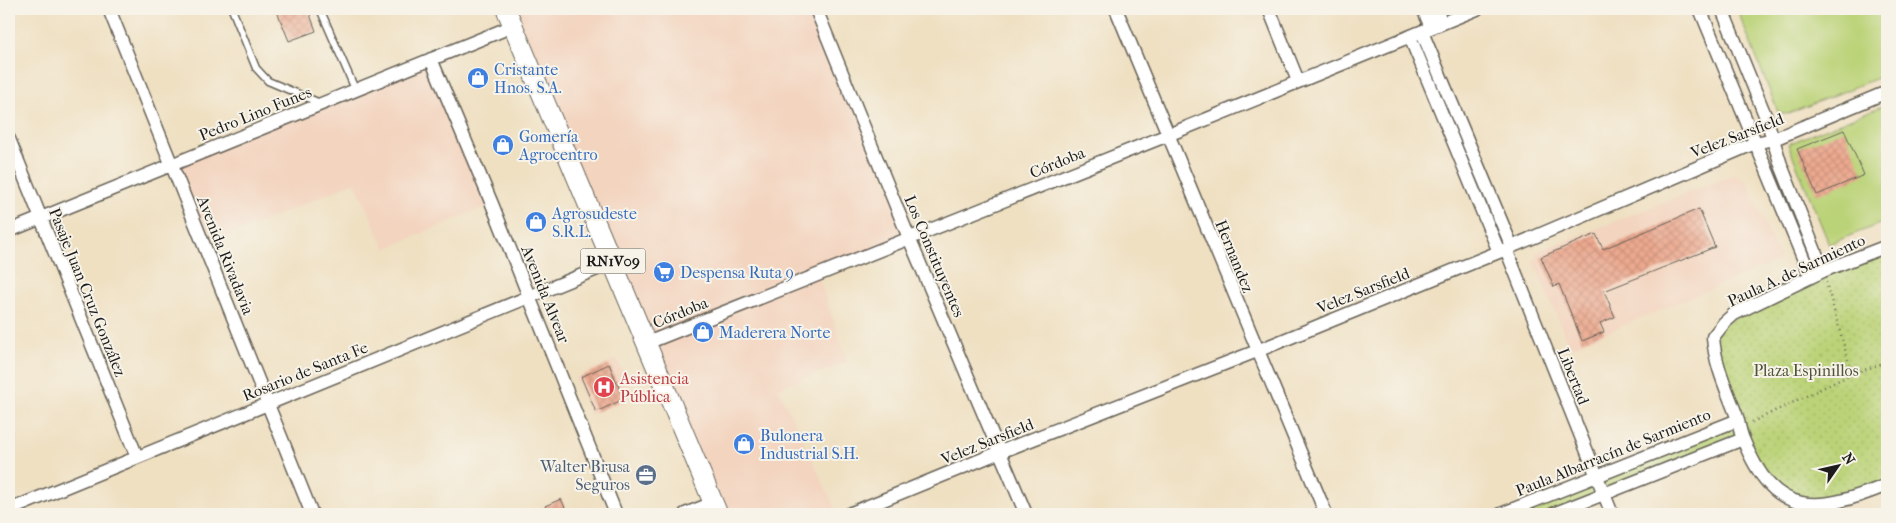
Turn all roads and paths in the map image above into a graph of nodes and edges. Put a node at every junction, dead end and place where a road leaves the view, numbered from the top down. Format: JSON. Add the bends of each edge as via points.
{"nodes":[{"id":1,"x":109,"y":9,"type":"edge"},
{"id":2,"x":232,"y":9,"type":"edge"},
{"id":3,"x":320,"y":9,"type":"edge"},
{"id":4,"x":506,"y":9,"type":"edge"},
{"id":5,"x":816,"y":9,"type":"edge"},
{"id":6,"x":1116,"y":9,"type":"edge"},
{"id":7,"x":1269,"y":9,"type":"edge"},
{"id":8,"x":1423,"y":9,"type":"edge"},
{"id":9,"x":1436,"y":9,"type":"edge"},
{"id":10,"x":1477,"y":9,"type":"edge"},
{"id":11,"x":1700,"y":9,"type":"edge"},
{"id":12,"x":1722,"y":9,"type":"edge"},
{"id":13,"x":514,"y":26,"type":"junction"},
{"id":14,"x":1426,"y":30,"type":"junction"},
{"id":15,"x":431,"y":59,"type":"junction"},
{"id":16,"x":1298,"y":81,"type":"junction"},
{"id":17,"x":355,"y":90,"type":"junction"},
{"id":18,"x":1887,"y":92,"type":"edge"},
{"id":19,"x":321,"y":103,"type":"junction"},
{"id":20,"x":1168,"y":135,"type":"junction"},
{"id":21,"x":9,"y":139,"type":"edge"},
{"id":22,"x":1774,"y":139,"type":"junction"},
{"id":23,"x":1755,"y":143,"type":"junction"},
{"id":24,"x":172,"y":164,"type":"junction"},
{"id":25,"x":42,"y":218,"type":"junction"},
{"id":26,"x":9,"y":231,"type":"edge"},
{"id":27,"x":909,"y":238,"type":"junction"},
{"id":28,"x":1887,"y":246,"type":"edge"},
{"id":29,"x":1506,"y":249,"type":"junction"},
{"id":30,"x":614,"y":262,"type":"junction"},
{"id":31,"x":1823,"y":271,"type":"junction"},
{"id":32,"x":1811,"y":277,"type":"junction"},
{"id":33,"x":529,"y":297,"type":"junction"},
{"id":34,"x":647,"y":343,"type":"junction"},
{"id":35,"x":1257,"y":351,"type":"junction"},
{"id":36,"x":1887,"y":362,"type":"edge"},
{"id":37,"x":1852,"y":374,"type":"junction"},
{"id":38,"x":267,"y":404,"type":"junction"},
{"id":39,"x":1740,"y":429,"type":"junction"},
{"id":40,"x":1000,"y":452,"type":"junction"},
{"id":41,"x":137,"y":457,"type":"junction"},
{"id":42,"x":1597,"y":476,"type":"junction"},
{"id":43,"x":1887,"y":487,"type":"edge"},
{"id":44,"x":1604,"y":494,"type":"junction"},
{"id":45,"x":716,"y":509,"type":"edge"},
{"id":46,"x":9,"y":510,"type":"edge"},
{"id":47,"x":312,"y":514,"type":"edge"},
{"id":48,"x":616,"y":514,"type":"edge"},
{"id":49,"x":685,"y":514,"type":"edge"},
{"id":50,"x":849,"y":514,"type":"edge"},
{"id":51,"x":1026,"y":514,"type":"edge"},
{"id":52,"x":1326,"y":514,"type":"edge"},
{"id":53,"x":1501,"y":514,"type":"edge"},
{"id":54,"x":1553,"y":514,"type":"edge"},
{"id":55,"x":1612,"y":514,"type":"edge"}],
"edges":[{"from":1,"to":24,"type":"street","name":"Avenida Rivadavia"},
{"from":2,"to":19,"type":"lane","via":[[256,68],[268,81]]},
{"from":3,"to":17,"type":"lane"},
{"from":4,"to":13,"type":"main road","number":"RN1V09"},
{"from":5,"to":27,"type":"street","name":"Los Constituyentes"},
{"from":6,"to":20,"type":"street","name":"Hernandez"},
{"from":7,"to":16,"type":"street"},
{"from":8,"to":14,"type":"street","name":"Libertad"},
{"from":9,"to":14,"type":"street","name":"Libertad"},
{"from":10,"to":14,"type":"street","name":"Córdoba"},
{"from":11,"to":23,"type":"street"},
{"from":12,"to":22,"type":"street"},
{"from":13,"to":15,"type":"street","name":"Pedro Lino Funes"},
{"from":13,"to":30,"type":"main road","number":"RN1V09"},
{"from":14,"to":16,"type":"street","name":"Córdoba"},
{"from":14,"to":29,"type":"street","name":"Libertad"},
{"from":15,"to":17,"type":"street","name":"Pedro Lino Funes"},
{"from":15,"to":33,"type":"street","name":"Avenida Alvear"},
{"from":16,"to":20,"type":"street","name":"Córdoba"},
{"from":17,"to":19,"type":"street","name":"Pedro Lino Funes"},
{"from":18,"to":22,"type":"street","name":"Velez Sarsfield"},
{"from":19,"to":24,"type":"street","name":"Pedro Lino Funes"},
{"from":20,"to":27,"type":"street","name":"Córdoba"},
{"from":20,"to":35,"type":"street","name":"Hernandez"},
{"from":21,"to":25,"type":"street","name":"Pasaje Juan Cruz González"},
{"from":22,"to":23,"type":"street","name":"Velez Sarsfield"},
{"from":22,"to":31,"type":"street"},
{"from":23,"to":29,"type":"street","name":"Velez Sarsfield"},
{"from":23,"to":32,"type":"street"},
{"from":24,"to":25,"type":"street","name":"Pedro Lino Funes"},
{"from":24,"to":38,"type":"street","name":"Avenida Rivadavia"},
{"from":25,"to":26,"type":"street","name":"Pedro Lino Funes"},
{"from":25,"to":41,"type":"street","name":"Pasaje Juan Cruz González"},
{"from":27,"to":34,"type":"street","name":"Córdoba"},
{"from":27,"to":40,"type":"street","name":"Los Constituyentes"},
{"from":28,"to":31,"type":"street","name":"Paula A. de Sarmiento"},
{"from":29,"to":35,"type":"street","name":"Velez Sarsfield"},
{"from":29,"to":42,"type":"street","name":"Libertad"},
{"from":30,"to":33,"type":"street","name":"Rosario de Santa Fe"},
{"from":30,"to":34,"type":"main road","number":"RN1V09"},
{"from":31,"to":32,"type":"street","name":"Paula A. de Sarmiento"},
{"from":31,"to":37,"type":"path"},
{"from":32,"to":39,"type":"street","name":"Paula A. de Sarmiento","via":[[1734,314],[1713,337],[1715,358]]},
{"from":33,"to":38,"type":"street","name":"Rosario de Santa Fe"},
{"from":33,"to":48,"type":"street","name":"Avenida Alvear"},
{"from":34,"to":45,"type":"main road","number":"RN1V09"},
{"from":35,"to":40,"type":"street","name":"Velez Sarsfield"},
{"from":35,"to":52,"type":"street","name":"Hernandez"},
{"from":36,"to":37,"type":"path"},
{"from":37,"to":39,"type":"path"},
{"from":38,"to":41,"type":"street","name":"Rosario de Santa Fe"},
{"from":38,"to":47,"type":"street","name":"Avenida Rivadavia"},
{"from":39,"to":42,"type":"street","name":"Paula Albarracín de Sarmiento"},
{"from":39,"to":43,"type":"street","name":"Paula A. de Sarmiento","via":[[1763,478],[1781,494],[1805,505],[1845,501]]},
{"from":39,"to":44,"type":"street"},
{"from":40,"to":50,"type":"street","name":"Velez Sarsfield"},
{"from":40,"to":51,"type":"street","name":"Los Constituyentes"},
{"from":41,"to":46,"type":"street","name":"Rosario de Santa Fe"},
{"from":42,"to":44,"type":"street","name":"Libertad"},
{"from":42,"to":53,"type":"street","name":"Paula Albarracín de Sarmiento"},
{"from":44,"to":54,"type":"street"},
{"from":44,"to":55,"type":"street","name":"Libertad"},
{"from":45,"to":49,"type":"street"}]}
